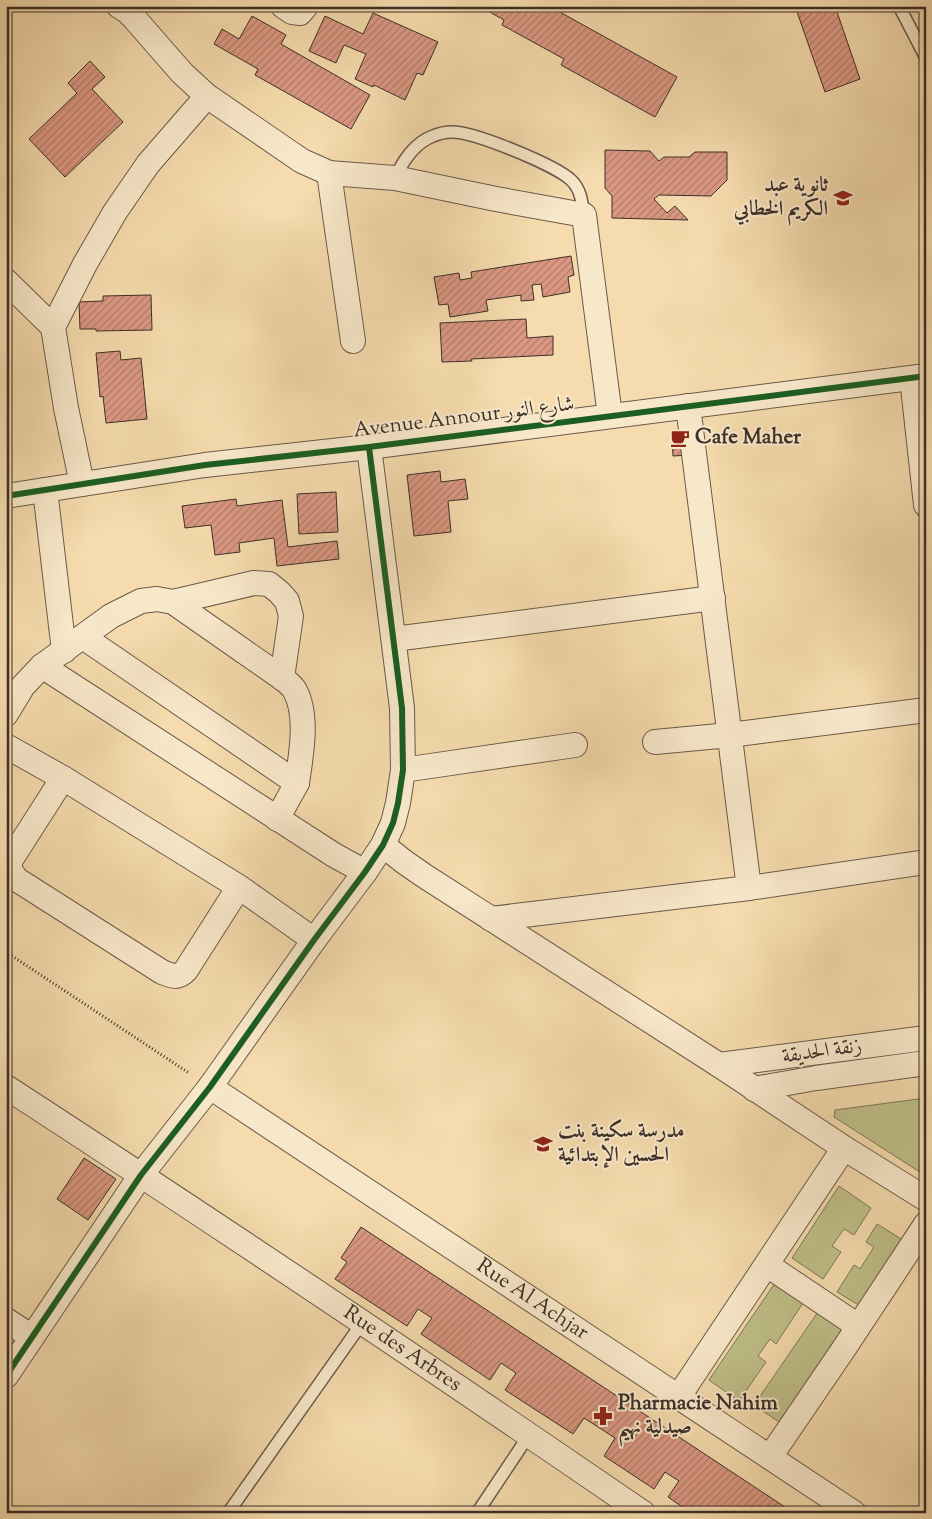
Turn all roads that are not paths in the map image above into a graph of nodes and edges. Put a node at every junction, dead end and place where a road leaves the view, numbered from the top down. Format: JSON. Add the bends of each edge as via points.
{"nodes":[{"id":1,"x":283,"y":6,"type":"edge"},
{"id":2,"x":306,"y":6,"type":"edge"},
{"id":3,"x":899,"y":6,"type":"edge"},
{"id":4,"x":130,"y":10,"type":"edge"},
{"id":5,"x":926,"y":58,"type":"edge"},
{"id":6,"x":207,"y":96,"type":"junction"},
{"id":7,"x":328,"y":173,"type":"junction"},
{"id":8,"x":395,"y":178,"type":"junction"},
{"id":9,"x":584,"y":215,"type":"junction"},
{"id":10,"x":6,"y":281,"type":"edge"},
{"id":11,"x":53,"y":326,"type":"junction"},
{"id":12,"x":353,"y":341,"type":"dead end"},
{"id":13,"x":919,"y":377,"type":"edge"},
{"id":14,"x":688,"y":406,"type":"junction"},
{"id":15,"x":610,"y":416,"type":"junction"},
{"id":16,"x":369,"y":447,"type":"junction"},
{"id":17,"x":82,"y":484,"type":"junction"},
{"id":18,"x":44,"y":490,"type":"junction"},
{"id":19,"x":6,"y":496,"type":"edge"},
{"id":20,"x":926,"y":505,"type":"edge"},
{"id":21,"x":713,"y":598,"type":"junction"},
{"id":22,"x":173,"y":602,"type":"junction"},
{"id":23,"x":83,"y":636,"type":"junction"},
{"id":24,"x":394,"y":639,"type":"junction"},
{"id":25,"x":64,"y":651,"type":"junction"},
{"id":26,"x":42,"y":666,"type":"junction"},
{"id":27,"x":282,"y":678,"type":"junction"},
{"id":28,"x":926,"y":710,"type":"edge"},
{"id":29,"x":6,"y":714,"type":"edge"},
{"id":30,"x":730,"y":735,"type":"junction"},
{"id":31,"x":655,"y":742,"type":"dead end"},
{"id":32,"x":575,"y":745,"type":"dead end"},
{"id":33,"x":6,"y":746,"type":"edge"},
{"id":34,"x":403,"y":770,"type":"junction"},
{"id":35,"x":63,"y":778,"type":"junction"},
{"id":36,"x":297,"y":783,"type":"junction"},
{"id":37,"x":277,"y":819,"type":"junction"},
{"id":38,"x":384,"y":846,"type":"junction"},
{"id":39,"x":926,"y":862,"type":"edge"},
{"id":40,"x":365,"y":872,"type":"junction"},
{"id":41,"x":239,"y":887,"type":"junction"},
{"id":42,"x":749,"y":888,"type":"junction"},
{"id":43,"x":491,"y":918,"type":"junction"},
{"id":44,"x":314,"y":940,"type":"junction"},
{"id":45,"x":926,"y":1038,"type":"edge"},
{"id":46,"x":926,"y":1063,"type":"edge"},
{"id":47,"x":719,"y":1065,"type":"junction"},
{"id":48,"x":6,"y":1087,"type":"edge"},
{"id":49,"x":210,"y":1087,"type":"junction"},
{"id":50,"x":754,"y":1089,"type":"junction"},
{"id":51,"x":844,"y":1148,"type":"junction"},
{"id":52,"x":150,"y":1181,"type":"junction"},
{"id":53,"x":926,"y":1199,"type":"edge"},
{"id":54,"x":926,"y":1224,"type":"edge"},
{"id":55,"x":767,"y":1265,"type":"junction"},
{"id":56,"x":6,"y":1320,"type":"edge"},
{"id":57,"x":362,"y":1322,"type":"junction"},
{"id":58,"x":858,"y":1326,"type":"junction"},
{"id":59,"x":32,"y":1337,"type":"junction"},
{"id":60,"x":6,"y":1376,"type":"edge"},
{"id":61,"x":679,"y":1396,"type":"junction"},
{"id":62,"x":529,"y":1435,"type":"junction"},
{"id":63,"x":770,"y":1457,"type":"junction"},
{"id":64,"x":228,"y":1513,"type":"edge"},
{"id":65,"x":478,"y":1513,"type":"edge"},
{"id":66,"x":643,"y":1513,"type":"edge"},
{"id":67,"x":854,"y":1513,"type":"edge"}],
"edges":[{"from":1,"to":2,"type":"street","via":[[300,13]]},
{"from":3,"to":5,"type":"lane"},
{"from":4,"to":6,"type":"street","via":[[182,73]]},
{"from":6,"to":7,"type":"street","via":[[302,161]]},
{"from":6,"to":11,"type":"street","via":[[148,164],[115,212]]},
{"from":7,"to":8,"type":"street"},
{"from":7,"to":12,"type":"street"},
{"from":8,"to":9,"type":"street"},
{"from":8,"to":9,"type":"lane","via":[[417,145],[432,136],[452,132],[480,138],[560,172],[572,181],[579,192]]},
{"from":9,"to":15,"type":"street"},
{"from":10,"to":11,"type":"street"},
{"from":11,"to":17,"type":"street"},
{"from":13,"to":14,"type":"street","name":"Avenue Annour شارع النور"},
{"from":13,"to":20,"type":"street"},
{"from":14,"to":15,"type":"street","name":"Avenue Annour شارع النور"},
{"from":14,"to":21,"type":"street"},
{"from":15,"to":16,"type":"street","name":"Avenue Annour شارع النور"},
{"from":16,"to":17,"type":"street","name":"Avenue Annour شارع النور","via":[[206,464]]},
{"from":16,"to":24,"type":"street"},
{"from":17,"to":18,"type":"street","name":"Avenue Annour شارع النور"},
{"from":18,"to":19,"type":"street","name":"Avenue Annour شارع النور"},
{"from":18,"to":25,"type":"street"},
{"from":21,"to":24,"type":"street"},
{"from":21,"to":30,"type":"street"},
{"from":22,"to":23,"type":"street","via":[[141,601],[111,616]]},
{"from":22,"to":27,"type":"street"},
{"from":22,"to":27,"type":"street","via":[[254,583],[268,584],[287,601],[291,616]]},
{"from":23,"to":25,"type":"street"},
{"from":23,"to":36,"type":"street"},
{"from":24,"to":34,"type":"street","via":[[402,708]]},
{"from":25,"to":26,"type":"street"},
{"from":26,"to":29,"type":"street","via":[[23,686]]},
{"from":26,"to":37,"type":"street"},
{"from":27,"to":36,"type":"street","via":[[293,688],[303,723]]},
{"from":28,"to":30,"type":"street"},
{"from":30,"to":31,"type":"street"},
{"from":30,"to":42,"type":"street"},
{"from":32,"to":34,"type":"street"},
{"from":33,"to":35,"type":"street"},
{"from":34,"to":38,"type":"street","via":[[393,823]]},
{"from":35,"to":41,"type":"street"},
{"from":35,"to":41,"type":"street","via":[[13,854],[12,875],[162,972],[181,975]]},
{"from":36,"to":37,"type":"street"},
{"from":37,"to":40,"type":"street"},
{"from":38,"to":40,"type":"street"},
{"from":38,"to":43,"type":"street"},
{"from":39,"to":42,"type":"street"},
{"from":40,"to":44,"type":"street"},
{"from":41,"to":44,"type":"street"},
{"from":42,"to":43,"type":"street"},
{"from":43,"to":47,"type":"street"},
{"from":44,"to":49,"type":"street"},
{"from":45,"to":47,"type":"street","name":"زنقة الحديقة"},
{"from":46,"to":50,"type":"street","name":"زنقة الحديقة"},
{"from":47,"to":50,"type":"street"},
{"from":48,"to":52,"type":"street","name":"Rue des Arbres"},
{"from":49,"to":52,"type":"street"},
{"from":49,"to":61,"type":"street","name":"Rue Al Achjar"},
{"from":50,"to":51,"type":"street"},
{"from":51,"to":53,"type":"street"},
{"from":51,"to":55,"type":"street"},
{"from":52,"to":57,"type":"street","name":"Rue des Arbres"},
{"from":52,"to":59,"type":"street"},
{"from":54,"to":58,"type":"street"},
{"from":55,"to":58,"type":"street"},
{"from":55,"to":61,"type":"street"},
{"from":56,"to":59,"type":"street"},
{"from":57,"to":62,"type":"street","name":"Rue des Arbres"},
{"from":57,"to":64,"type":"lane"},
{"from":58,"to":63,"type":"street"},
{"from":59,"to":60,"type":"street"},
{"from":61,"to":63,"type":"street","name":"Rue Al Achjar"},
{"from":62,"to":65,"type":"lane"},
{"from":62,"to":66,"type":"street","name":"Rue des Arbres"},
{"from":63,"to":67,"type":"street","name":"Rue Al Achjar"}]}
